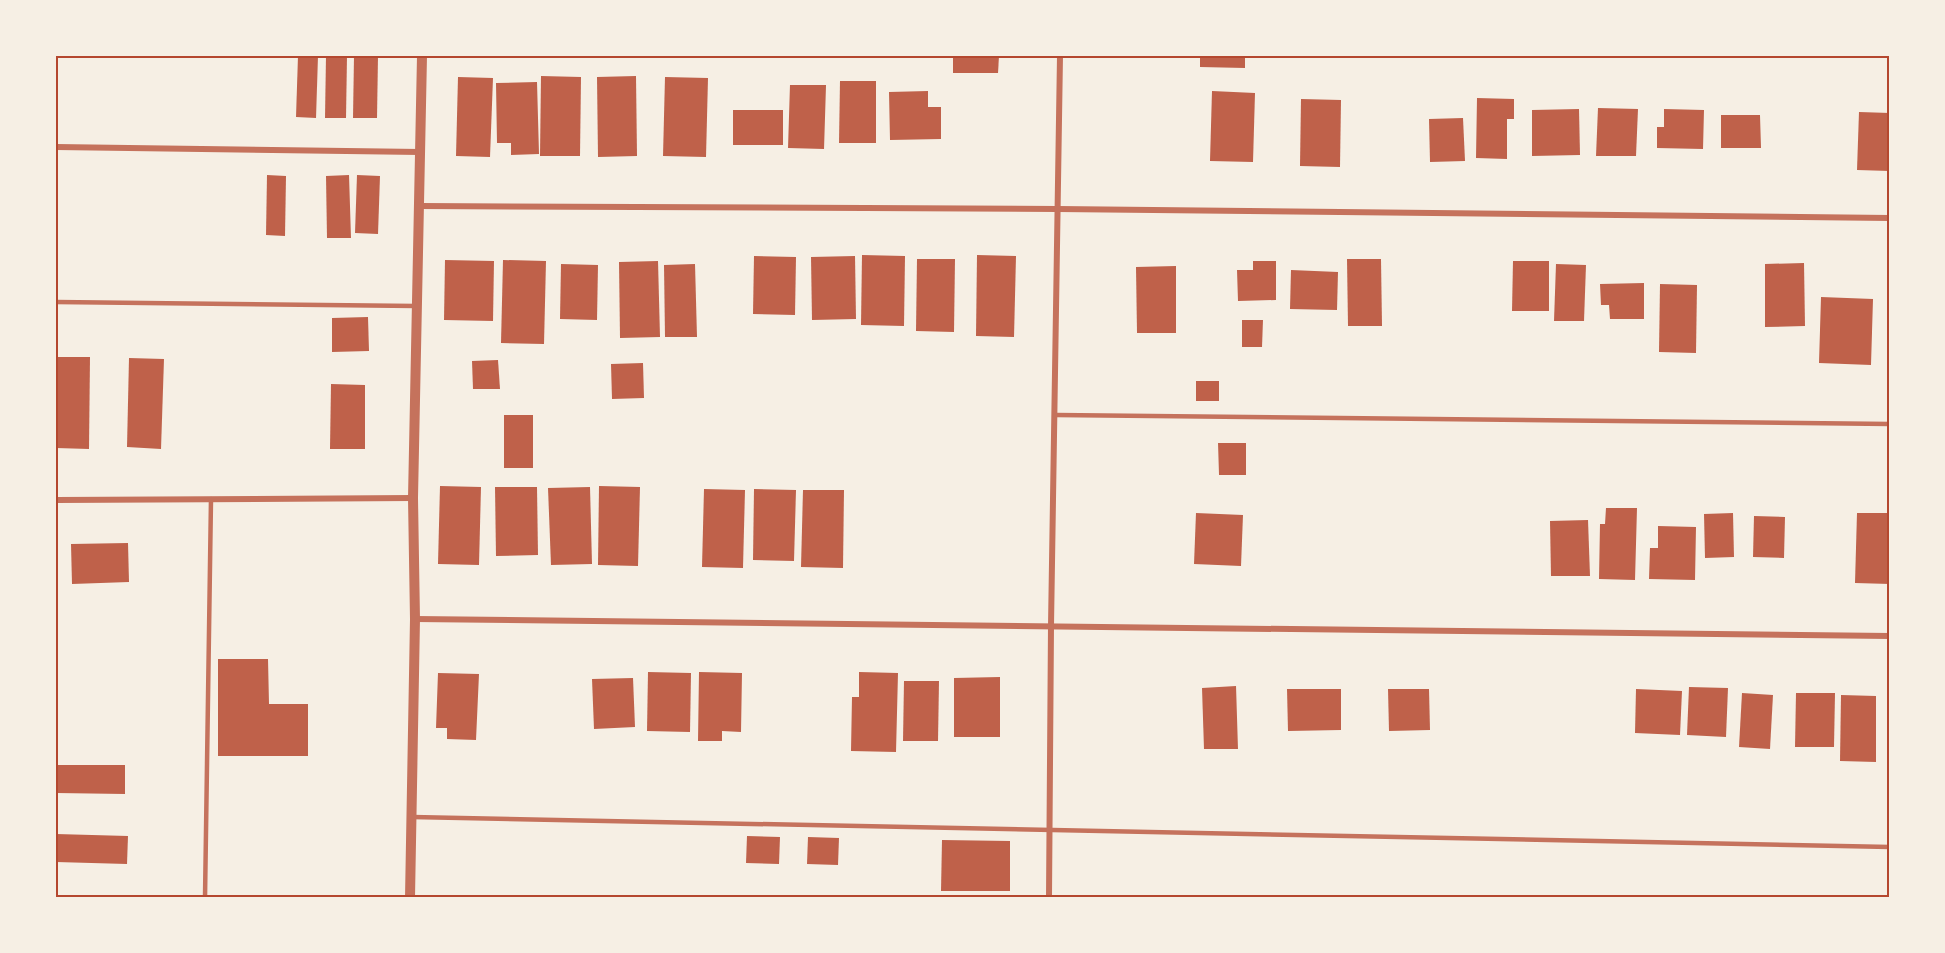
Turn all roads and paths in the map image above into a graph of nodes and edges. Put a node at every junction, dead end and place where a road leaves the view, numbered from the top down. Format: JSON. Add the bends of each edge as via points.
{"nodes":[{"id":1,"x":422,"y":56,"type":"edge"},
{"id":2,"x":1060,"y":56,"type":"edge"},
{"id":3,"x":56,"y":147,"type":"edge"},
{"id":4,"x":420,"y":152,"type":"junction"},
{"id":5,"x":420,"y":206,"type":"junction"},
{"id":6,"x":1058,"y":209,"type":"junction"},
{"id":7,"x":1890,"y":218,"type":"edge"},
{"id":8,"x":56,"y":302,"type":"edge"},
{"id":9,"x":417,"y":306,"type":"junction"},
{"id":10,"x":1056,"y":415,"type":"junction"},
{"id":11,"x":1890,"y":424,"type":"edge"},
{"id":12,"x":413,"y":498,"type":"junction"},
{"id":13,"x":211,"y":499,"type":"junction"},
{"id":14,"x":56,"y":500,"type":"edge"},
{"id":15,"x":415,"y":619,"type":"junction"},
{"id":16,"x":1051,"y":626,"type":"junction"},
{"id":17,"x":1890,"y":636,"type":"edge"},
{"id":18,"x":411,"y":817,"type":"junction"},
{"id":19,"x":1050,"y":828,"type":"junction"},
{"id":20,"x":1890,"y":847,"type":"edge"},
{"id":21,"x":206,"y":897,"type":"edge"},
{"id":22,"x":410,"y":897,"type":"edge"},
{"id":23,"x":1049,"y":897,"type":"edge"}],
"edges":[{"from":1,"to":4,"type":"street"},
{"from":2,"to":6,"type":"street"},
{"from":3,"to":4,"type":"street"},
{"from":4,"to":5,"type":"street"},
{"from":5,"to":6,"type":"street"},
{"from":5,"to":9,"type":"street"},
{"from":6,"to":7,"type":"street"},
{"from":6,"to":10,"type":"street"},
{"from":8,"to":9,"type":"lane"},
{"from":9,"to":12,"type":"street"},
{"from":10,"to":11,"type":"lane"},
{"from":10,"to":16,"type":"street"},
{"from":12,"to":13,"type":"street"},
{"from":12,"to":15,"type":"street"},
{"from":13,"to":14,"type":"street"},
{"from":13,"to":21,"type":"lane"},
{"from":15,"to":16,"type":"street"},
{"from":15,"to":18,"type":"street"},
{"from":16,"to":17,"type":"street"},
{"from":16,"to":19,"type":"street"},
{"from":18,"to":19,"type":"lane"},
{"from":18,"to":22,"type":"street"},
{"from":19,"to":20,"type":"lane"},
{"from":19,"to":23,"type":"street"}]}
